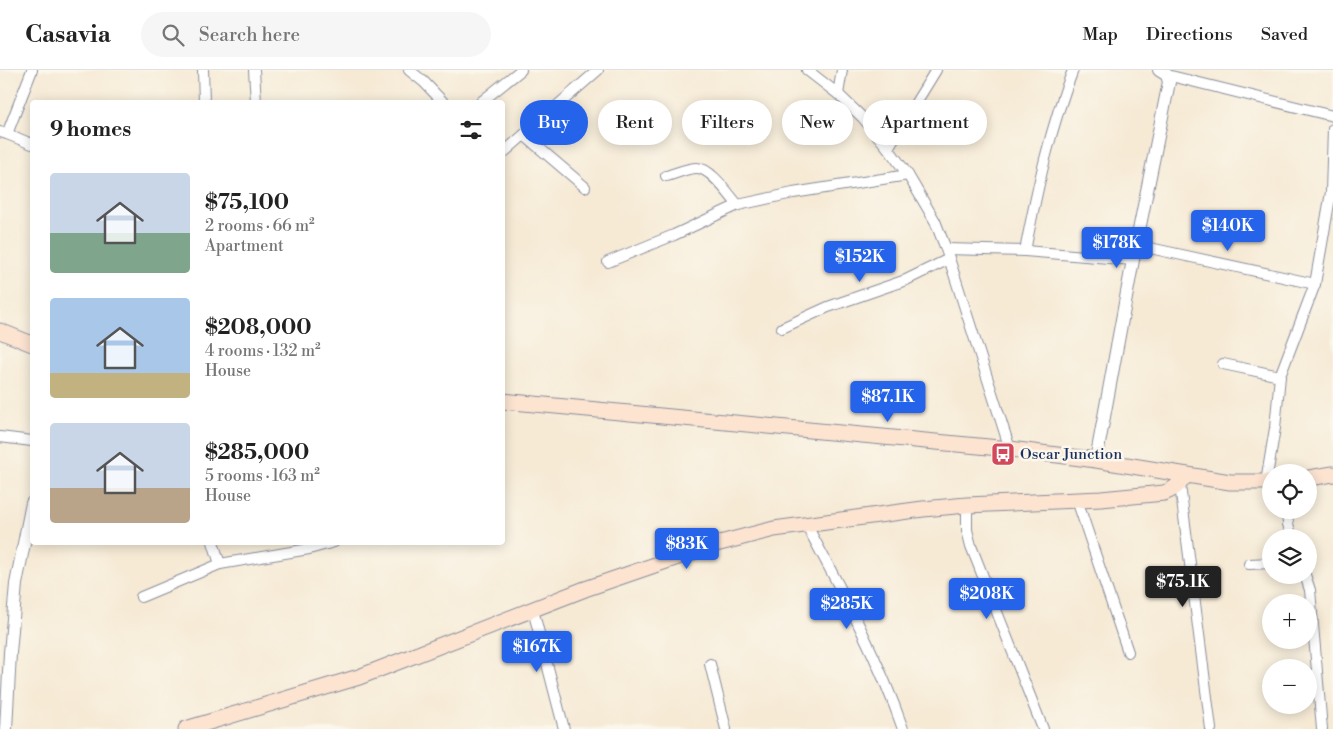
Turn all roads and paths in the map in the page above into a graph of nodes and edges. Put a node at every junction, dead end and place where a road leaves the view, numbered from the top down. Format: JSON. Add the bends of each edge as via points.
{"nodes":[{"id":1,"x":32,"y":70,"type":"edge"},
{"id":2,"x":203,"y":70,"type":"edge"},
{"id":3,"x":254,"y":70,"type":"edge"},
{"id":4,"x":409,"y":70,"type":"edge"},
{"id":5,"x":521,"y":70,"type":"edge"},
{"id":6,"x":598,"y":70,"type":"edge"},
{"id":7,"x":807,"y":70,"type":"edge"},
{"id":8,"x":842,"y":70,"type":"edge"},
{"id":9,"x":936,"y":70,"type":"edge"},
{"id":10,"x":1074,"y":70,"type":"edge"},
{"id":11,"x":1163,"y":72,"type":"edge"},
{"id":12,"x":838,"y":94,"type":"junction"},
{"id":13,"x":204,"y":100,"type":"edge"},
{"id":14,"x":256,"y":100,"type":"edge"},
{"id":15,"x":442,"y":100,"type":"edge"},
{"id":16,"x":484,"y":100,"type":"edge"},
{"id":17,"x":564,"y":100,"type":"edge"},
{"id":18,"x":1333,"y":116,"type":"edge"},
{"id":19,"x":1333,"y":129,"type":"edge"},
{"id":20,"x":3,"y":133,"type":"edge"},
{"id":21,"x":520,"y":138,"type":"edge"},
{"id":22,"x":30,"y":143,"type":"edge"},
{"id":23,"x":536,"y":145,"type":"edge"},
{"id":24,"x":888,"y":148,"type":"junction"},
{"id":25,"x":505,"y":151,"type":"edge"},
{"id":26,"x":908,"y":175,"type":"junction"},
{"id":27,"x":666,"y":176,"type":"dead end"},
{"id":28,"x":585,"y":187,"type":"dead end"},
{"id":29,"x":738,"y":206,"type":"junction"},
{"id":30,"x":1328,"y":229,"type":"edge"},
{"id":31,"x":1136,"y":245,"type":"junction"},
{"id":32,"x":1025,"y":251,"type":"junction"},
{"id":33,"x":948,"y":254,"type":"junction"},
{"id":34,"x":1133,"y":260,"type":"junction"},
{"id":35,"x":608,"y":262,"type":"dead end"},
{"id":36,"x":1315,"y":284,"type":"junction"},
{"id":37,"x":782,"y":328,"type":"dead end"},
{"id":38,"x":0,"y":331,"type":"edge"},
{"id":39,"x":30,"y":343,"type":"edge"},
{"id":40,"x":1223,"y":364,"type":"dead end"},
{"id":41,"x":1280,"y":376,"type":"junction"},
{"id":42,"x":505,"y":401,"type":"edge"},
{"id":43,"x":0,"y":437,"type":"edge"},
{"id":44,"x":30,"y":441,"type":"edge"},
{"id":45,"x":1010,"y":450,"type":"junction"},
{"id":46,"x":1096,"y":460,"type":"junction"},
{"id":47,"x":1270,"y":464,"type":"edge"},
{"id":48,"x":1333,"y":474,"type":"edge"},
{"id":49,"x":1317,"y":477,"type":"edge"},
{"id":50,"x":1183,"y":480,"type":"junction"},
{"id":51,"x":1262,"y":482,"type":"edge"},
{"id":52,"x":1076,"y":500,"type":"junction"},
{"id":53,"x":967,"y":505,"type":"junction"},
{"id":54,"x":30,"y":513,"type":"edge"},
{"id":55,"x":806,"y":524,"type":"junction"},
{"id":56,"x":213,"y":545,"type":"edge"},
{"id":57,"x":323,"y":545,"type":"edge"},
{"id":58,"x":1262,"y":563,"type":"edge"},
{"id":59,"x":220,"y":564,"type":"junction"},
{"id":60,"x":1249,"y":564,"type":"dead end"},
{"id":61,"x":1307,"y":584,"type":"edge"},
{"id":62,"x":141,"y":597,"type":"dead end"},
{"id":63,"x":533,"y":610,"type":"junction"},
{"id":64,"x":1128,"y":652,"type":"dead end"},
{"id":65,"x":710,"y":664,"type":"dead end"},
{"id":66,"x":4,"y":688,"type":"edge"},
{"id":67,"x":7,"y":727,"type":"edge"},
{"id":68,"x":186,"y":729,"type":"edge"},
{"id":69,"x":564,"y":729,"type":"edge"},
{"id":70,"x":726,"y":729,"type":"edge"},
{"id":71,"x":903,"y":729,"type":"edge"},
{"id":72,"x":1043,"y":729,"type":"edge"},
{"id":73,"x":1210,"y":729,"type":"edge"},
{"id":74,"x":1322,"y":729,"type":"edge"}],
"edges":[{"from":1,"to":20,"type":"street"},
{"from":2,"to":13,"type":"street"},
{"from":3,"to":14,"type":"street"},
{"from":4,"to":15,"type":"street"},
{"from":5,"to":16,"type":"street"},
{"from":6,"to":17,"type":"street"},
{"from":7,"to":12,"type":"street"},
{"from":8,"to":12,"type":"street"},
{"from":9,"to":24,"type":"street"},
{"from":10,"to":32,"type":"street","via":[[1058,111]]},
{"from":11,"to":18,"type":"street"},
{"from":11,"to":31,"type":"street","via":[[1169,82],[1165,108]]},
{"from":12,"to":24,"type":"street"},
{"from":19,"to":30,"type":"street"},
{"from":20,"to":22,"type":"street"},
{"from":21,"to":25,"type":"street"},
{"from":23,"to":28,"type":"street"},
{"from":24,"to":26,"type":"street"},
{"from":26,"to":29,"type":"street","via":[[784,195]]},
{"from":26,"to":33,"type":"street","via":[[935,222]]},
{"from":27,"to":29,"type":"street","via":[[697,168],[706,171]]},
{"from":29,"to":35,"type":"street"},
{"from":30,"to":36,"type":"street"},
{"from":31,"to":34,"type":"street"},
{"from":31,"to":36,"type":"street"},
{"from":32,"to":33,"type":"street"},
{"from":32,"to":34,"type":"street"},
{"from":33,"to":37,"type":"street","via":[[906,280],[828,307]]},
{"from":33,"to":45,"type":"street"},
{"from":34,"to":46,"type":"street"},
{"from":36,"to":41,"type":"street"},
{"from":38,"to":39,"type":"main road"},
{"from":40,"to":41,"type":"street"},
{"from":41,"to":47,"type":"street"},
{"from":42,"to":45,"type":"main road"},
{"from":43,"to":44,"type":"street"},
{"from":45,"to":46,"type":"main road"},
{"from":46,"to":50,"type":"main road"},
{"from":48,"to":49,"type":"main road"},
{"from":50,"to":51,"type":"main road"},
{"from":50,"to":52,"type":"main road","via":[[1164,493]]},
{"from":50,"to":73,"type":"street"},
{"from":52,"to":53,"type":"main road"},
{"from":52,"to":64,"type":"street"},
{"from":53,"to":55,"type":"main road"},
{"from":53,"to":72,"type":"street","via":[[971,546]]},
{"from":54,"to":66,"type":"street","via":[[16,584]]},
{"from":55,"to":63,"type":"main road","via":[[716,544]]},
{"from":55,"to":71,"type":"street","via":[[868,642]]},
{"from":56,"to":59,"type":"street"},
{"from":57,"to":59,"type":"street"},
{"from":58,"to":60,"type":"street"},
{"from":59,"to":62,"type":"street"},
{"from":61,"to":74,"type":"street"},
{"from":63,"to":68,"type":"main road","via":[[359,676]]},
{"from":63,"to":69,"type":"street"},
{"from":65,"to":70,"type":"street"},
{"from":66,"to":67,"type":"street"}]}
